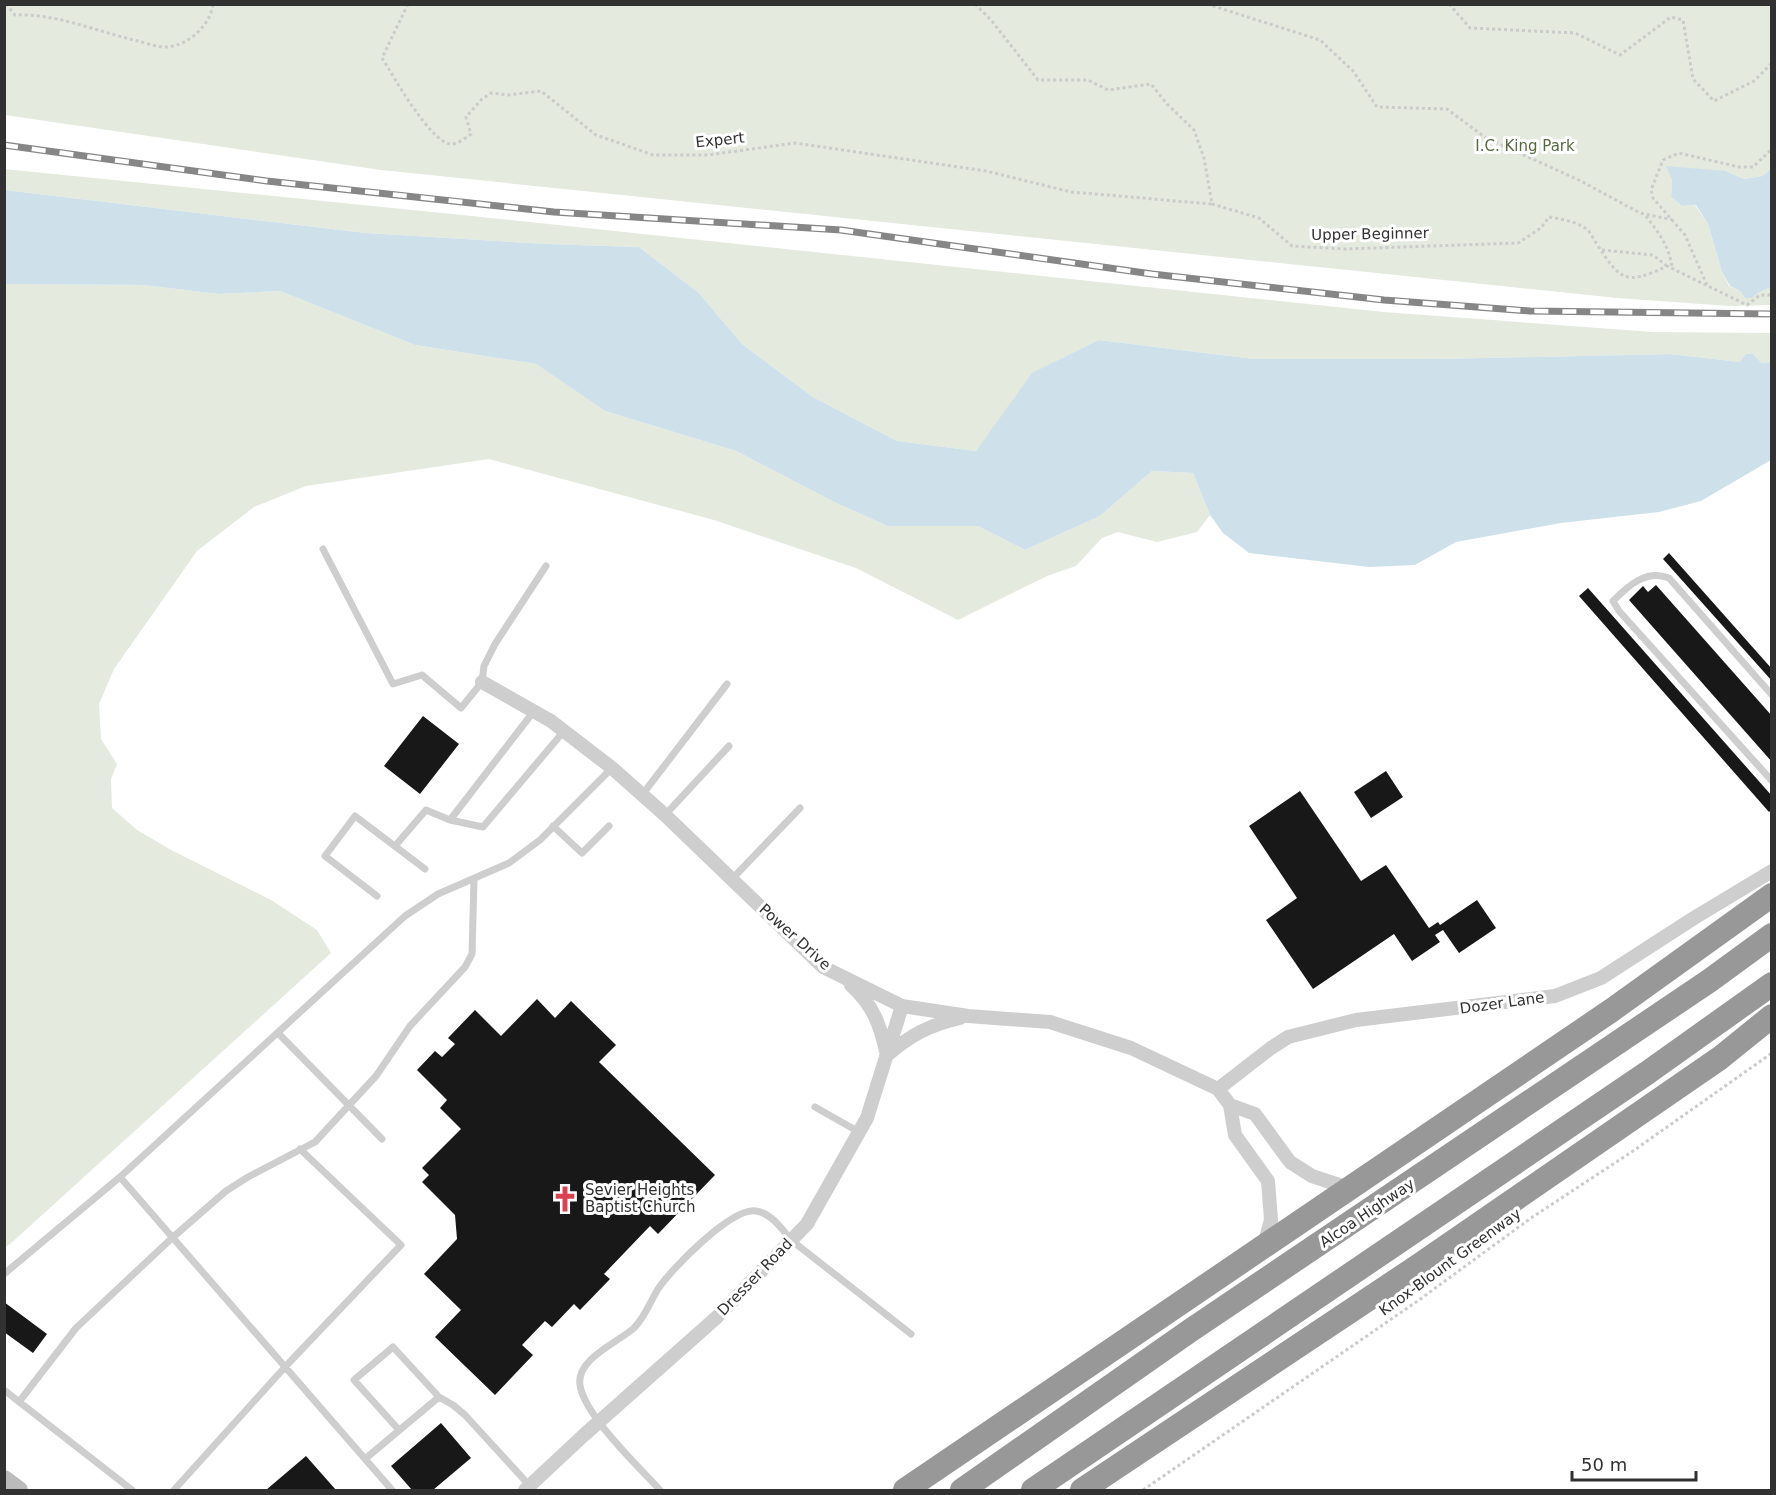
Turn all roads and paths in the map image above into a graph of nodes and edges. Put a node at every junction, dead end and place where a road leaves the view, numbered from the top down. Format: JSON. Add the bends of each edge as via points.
{"nodes":[{"id":1,"x":6,"y":4,"type":"edge"},
{"id":2,"x":213,"y":4,"type":"edge"},
{"id":3,"x":408,"y":4,"type":"edge"},
{"id":4,"x":975,"y":4,"type":"edge"},
{"id":5,"x":1207,"y":4,"type":"edge"},
{"id":6,"x":1449,"y":4,"type":"edge"},
{"id":7,"x":1772,"y":63,"type":"edge"},
{"id":8,"x":1772,"y":149,"type":"edge"},
{"id":9,"x":1212,"y":204,"type":"junction"},
{"id":10,"x":1645,"y":214,"type":"junction"},
{"id":11,"x":1673,"y":220,"type":"junction"},
{"id":12,"x":1601,"y":250,"type":"junction"},
{"id":13,"x":1670,"y":267,"type":"junction"},
{"id":14,"x":1708,"y":286,"type":"junction"},
{"id":15,"x":1772,"y":295,"type":"edge"},
{"id":16,"x":323,"y":549,"type":"dead end"},
{"id":17,"x":546,"y":566,"type":"dead end"},
{"id":18,"x":482,"y":682,"type":"junction"},
{"id":19,"x":727,"y":684,"type":"dead end"},
{"id":20,"x":1772,"y":695,"type":"edge"},
{"id":21,"x":534,"y":711,"type":"junction"},
{"id":22,"x":564,"y":731,"type":"junction"},
{"id":23,"x":729,"y":746,"type":"dead end"},
{"id":24,"x":612,"y":768,"type":"junction"},
{"id":25,"x":1772,"y":781,"type":"edge"},
{"id":26,"x":642,"y":795,"type":"junction"},
{"id":27,"x":800,"y":808,"type":"dead end"},
{"id":28,"x":665,"y":815,"type":"junction"},
{"id":29,"x":450,"y":820,"type":"junction"},
{"id":30,"x":553,"y":826,"type":"junction"},
{"id":31,"x":609,"y":826,"type":"dead end"},
{"id":32,"x":395,"y":846,"type":"junction"},
{"id":33,"x":425,"y":869,"type":"dead end"},
{"id":34,"x":1772,"y":871,"type":"edge"},
{"id":35,"x":474,"y":879,"type":"junction"},
{"id":36,"x":732,"y":879,"type":"junction"},
{"id":37,"x":377,"y":896,"type":"dead end"},
{"id":38,"x":1772,"y":896,"type":"edge"},
{"id":39,"x":1772,"y":935,"type":"edge"},
{"id":40,"x":838,"y":974,"type":"junction"},
{"id":41,"x":1772,"y":984,"type":"edge"},
{"id":42,"x":902,"y":1006,"type":"junction"},
{"id":43,"x":968,"y":1016,"type":"junction"},
{"id":44,"x":1772,"y":1016,"type":"edge"},
{"id":45,"x":278,"y":1033,"type":"junction"},
{"id":46,"x":1772,"y":1053,"type":"edge"},
{"id":47,"x":887,"y":1055,"type":"junction"},
{"id":48,"x":1218,"y":1089,"type":"junction"},
{"id":49,"x":349,"y":1105,"type":"junction"},
{"id":50,"x":1230,"y":1105,"type":"junction"},
{"id":51,"x":815,"y":1107,"type":"dead end"},
{"id":52,"x":859,"y":1132,"type":"junction"},
{"id":53,"x":382,"y":1139,"type":"dead end"},
{"id":54,"x":300,"y":1149,"type":"junction"},
{"id":55,"x":120,"y":1177,"type":"junction"},
{"id":56,"x":1348,"y":1188,"type":"junction"},
{"id":57,"x":172,"y":1238,"type":"junction"},
{"id":58,"x":791,"y":1239,"type":"junction"},
{"id":59,"x":1264,"y":1246,"type":"junction"},
{"id":60,"x":4,"y":1274,"type":"edge"},
{"id":61,"x":910,"y":1334,"type":"dead end"},
{"id":62,"x":285,"y":1367,"type":"junction"},
{"id":63,"x":4,"y":1390,"type":"edge"},
{"id":64,"x":439,"y":1397,"type":"junction"},
{"id":65,"x":19,"y":1402,"type":"junction"},
{"id":66,"x":599,"y":1422,"type":"junction"},
{"id":67,"x":399,"y":1430,"type":"junction"},
{"id":68,"x":365,"y":1459,"type":"junction"},
{"id":69,"x":4,"y":1479,"type":"edge"},
{"id":70,"x":528,"y":1488,"type":"edge"},
{"id":71,"x":19,"y":1491,"type":"edge"},
{"id":72,"x":132,"y":1491,"type":"edge"},
{"id":73,"x":174,"y":1491,"type":"edge"},
{"id":74,"x":392,"y":1491,"type":"edge"},
{"id":75,"x":660,"y":1491,"type":"edge"},
{"id":76,"x":905,"y":1491,"type":"edge"},
{"id":77,"x":962,"y":1491,"type":"edge"},
{"id":78,"x":1032,"y":1491,"type":"edge"},
{"id":79,"x":1083,"y":1491,"type":"edge"},
{"id":80,"x":1143,"y":1491,"type":"edge"}],
"edges":[{"from":1,"to":2,"type":"path","via":[[15,15],[64,21],[165,47],[192,39],[212,16]]},
{"from":3,"to":9,"type":"path","name":"Expert","via":[[382,58],[420,118],[436,136],[450,144],[471,134],[466,117],[491,93],[541,91],[596,135],[653,155],[708,155],[795,143],[986,171],[1071,192]]},
{"from":4,"to":9,"type":"path","via":[[1038,80],[1088,80],[1108,90],[1151,84],[1194,130],[1204,158]]},
{"from":5,"to":10,"type":"path","via":[[1320,40],[1353,71],[1377,107],[1447,110],[1486,138]]},
{"from":6,"to":7,"type":"path","via":[[1470,28],[1575,33],[1620,55],[1671,16],[1683,20],[1693,79],[1714,100],[1754,81]]},
{"from":8,"to":11,"type":"path","via":[[1753,167],[1679,153],[1663,160],[1651,190],[1653,198]]},
{"from":9,"to":12,"type":"path","name":"Upper Beginner","via":[[1259,218],[1292,246],[1344,249],[1518,243],[1541,228],[1549,217],[1586,228]]},
{"from":10,"to":11,"type":"path"},
{"from":10,"to":13,"type":"path","via":[[1662,237],[1671,257]]},
{"from":11,"to":14,"type":"path","via":[[1685,235]]},
{"from":12,"to":13,"type":"path","via":[[1653,255]]},
{"from":12,"to":13,"type":"path","name":"Upper Beginner","via":[[1614,270],[1625,277],[1649,275]]},
{"from":13,"to":14,"type":"path"},
{"from":14,"to":15,"type":"path","via":[[1747,305],[1760,295]]},
{"from":16,"to":18,"type":"lane","via":[[393,684],[422,675],[461,708]]},
{"from":17,"to":18,"type":"lane","via":[[495,644],[484,666]]},
{"from":18,"to":21,"type":"street","name":"Power Drive"},
{"from":19,"to":26,"type":"lane"},
{"from":20,"to":25,"type":"lane","via":[[1669,578],[1650,576],[1634,583],[1613,601]]},
{"from":21,"to":22,"type":"street","name":"Power Drive"},
{"from":21,"to":29,"type":"lane"},
{"from":22,"to":24,"type":"street","name":"Power Drive"},
{"from":22,"to":29,"type":"lane","via":[[483,827]]},
{"from":23,"to":28,"type":"lane"},
{"from":24,"to":26,"type":"street","name":"Power Drive"},
{"from":24,"to":30,"type":"lane"},
{"from":26,"to":28,"type":"street","name":"Power Drive"},
{"from":27,"to":36,"type":"lane"},
{"from":28,"to":36,"type":"street","name":"Power Drive"},
{"from":29,"to":32,"type":"lane","via":[[426,810]]},
{"from":30,"to":31,"type":"lane","via":[[582,853]]},
{"from":30,"to":35,"type":"lane","via":[[509,863]]},
{"from":32,"to":33,"type":"lane"},
{"from":32,"to":37,"type":"lane","via":[[355,816],[325,856]]},
{"from":34,"to":48,"type":"street","name":"Dozer Lane","via":[[1600,978],[1555,996],[1356,1020],[1288,1037]]},
{"from":35,"to":45,"type":"lane","via":[[438,894],[405,916]]},
{"from":35,"to":49,"type":"lane","via":[[472,954],[465,967],[410,1026],[376,1076]]},
{"from":36,"to":40,"type":"street","name":"Power Drive","via":[[824,967]]},
{"from":38,"to":56,"type":"highway","via":[[1612,1010]]},
{"from":39,"to":77,"type":"highway","name":"Alcoa Highway","via":[[1220,1310]]},
{"from":40,"to":42,"type":"street","name":"Power Drive"},
{"from":40,"to":47,"type":"street","via":[[869,1004]]},
{"from":41,"to":78,"type":"highway"},
{"from":42,"to":43,"type":"street","name":"Power Drive"},
{"from":42,"to":47,"type":"street","name":"Dresser Road"},
{"from":43,"to":47,"type":"street","via":[[922,1030]]},
{"from":43,"to":48,"type":"street","name":"Power Drive","via":[[1050,1022],[1131,1048]]},
{"from":44,"to":79,"type":"highway","via":[[1720,1058]]},
{"from":45,"to":49,"type":"lane"},
{"from":45,"to":55,"type":"lane"},
{"from":46,"to":80,"type":"path","name":"Knox-Blount Greenway"},
{"from":47,"to":52,"type":"street","name":"Dresser Road"},
{"from":48,"to":50,"type":"street","name":"Power Drive"},
{"from":49,"to":53,"type":"lane"},
{"from":49,"to":54,"type":"lane","via":[[315,1142]]},
{"from":50,"to":56,"type":"street","name":"Power Drive","via":[[1254,1114],[1290,1162],[1312,1176]]},
{"from":50,"to":59,"type":"street","name":"Power Drive","via":[[1235,1135],[1268,1181],[1270,1220]]},
{"from":51,"to":52,"type":"lane"},
{"from":52,"to":58,"type":"street","name":"Dresser Road","via":[[807,1224]]},
{"from":54,"to":57,"type":"lane","via":[[226,1191]]},
{"from":54,"to":62,"type":"lane","via":[[401,1245]]},
{"from":55,"to":57,"type":"lane"},
{"from":55,"to":60,"type":"lane"},
{"from":56,"to":59,"type":"highway"},
{"from":57,"to":62,"type":"lane"},
{"from":57,"to":65,"type":"lane","via":[[76,1328]]},
{"from":58,"to":61,"type":"lane"},
{"from":58,"to":66,"type":"street","name":"Dresser Road","via":[[717,1317]]},
{"from":58,"to":66,"type":"lane","via":[[775,1221],[757,1211],[740,1213],[718,1227],[658,1288],[635,1326],[588,1361],[582,1370],[582,1393]]},
{"from":59,"to":76,"type":"highway"},
{"from":62,"to":68,"type":"lane"},
{"from":62,"to":73,"type":"lane"},
{"from":63,"to":65,"type":"lane"},
{"from":64,"to":67,"type":"lane"},
{"from":64,"to":67,"type":"lane","via":[[393,1347],[354,1380]]},
{"from":64,"to":70,"type":"lane","via":[[465,1415]]},
{"from":65,"to":72,"type":"lane"},
{"from":66,"to":70,"type":"street","name":"Dresser Road"},
{"from":66,"to":75,"type":"lane"},
{"from":67,"to":68,"type":"lane"},
{"from":68,"to":74,"type":"lane"},
{"from":69,"to":71,"type":"street"}]}
